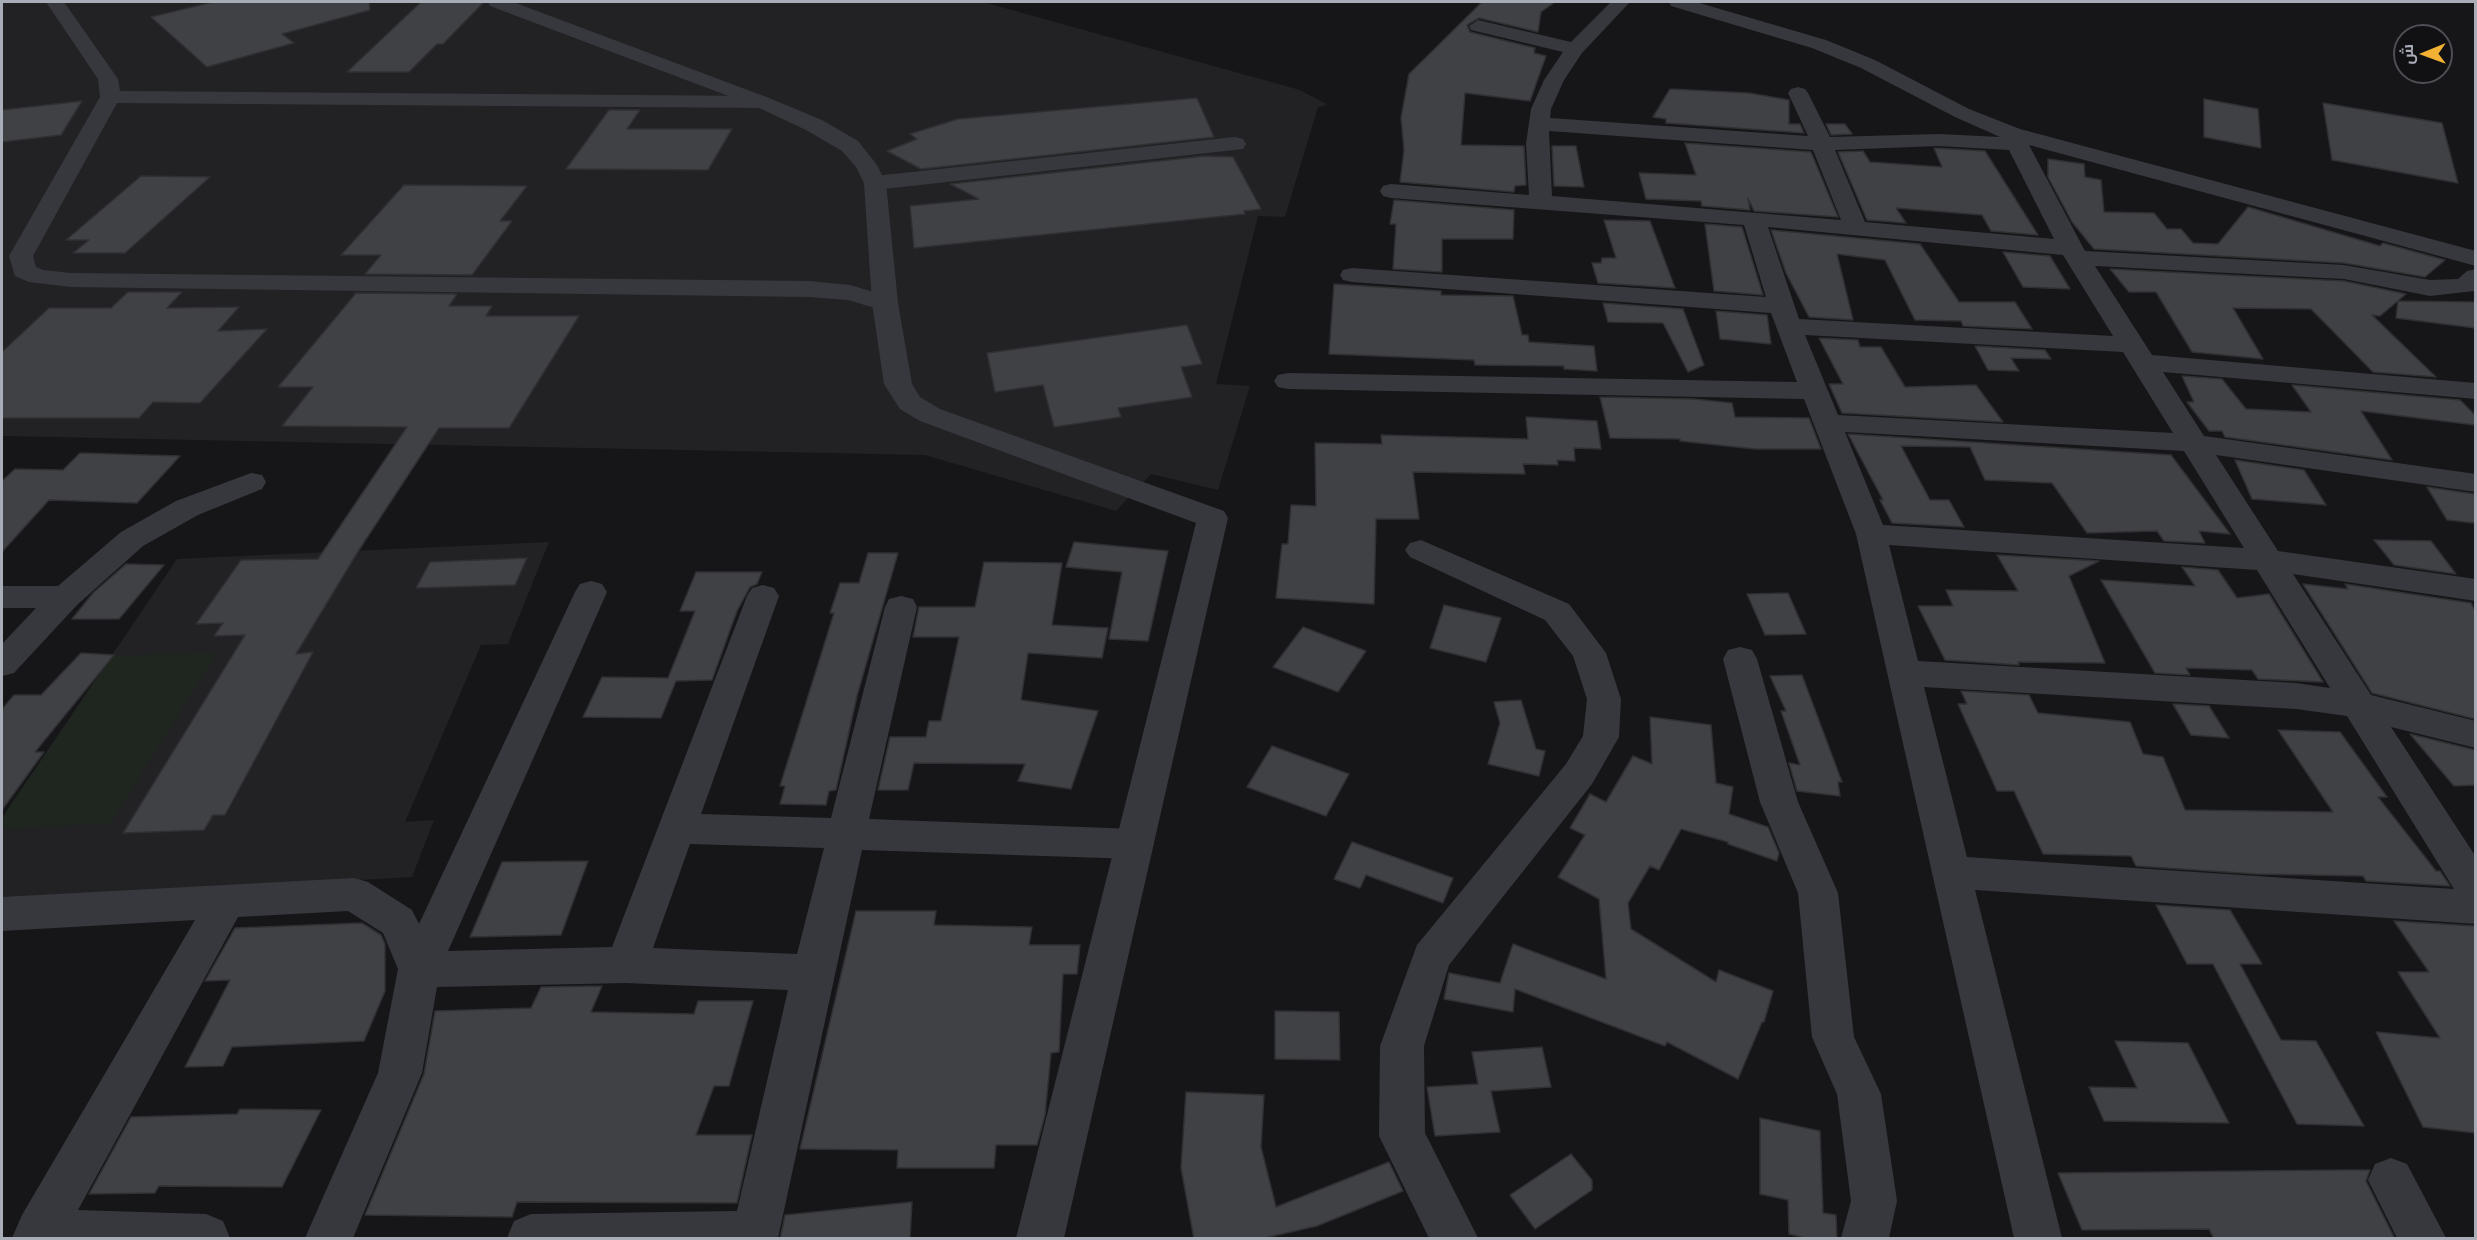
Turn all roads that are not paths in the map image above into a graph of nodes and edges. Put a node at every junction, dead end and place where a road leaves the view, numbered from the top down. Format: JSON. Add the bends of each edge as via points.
{"nodes":[{"id":1,"x":55,"y":2,"type":"edge"},
{"id":2,"x":497,"y":2,"type":"edge"},
{"id":3,"x":1621,"y":2,"type":"edge"},
{"id":4,"x":1678,"y":2,"type":"edge"},
{"id":5,"x":1478,"y":26,"type":"dead end"},
{"id":6,"x":1575,"y":49,"type":"junction"},
{"id":7,"x":1798,"y":93,"type":"dead end"},
{"id":8,"x":110,"y":97,"type":"junction"},
{"id":9,"x":762,"y":102,"type":"junction"},
{"id":10,"x":1538,"y":124,"type":"junction"},
{"id":11,"x":2015,"y":139,"type":"junction"},
{"id":12,"x":1235,"y":144,"type":"dead end"},
{"id":13,"x":1822,"y":144,"type":"junction"},
{"id":14,"x":875,"y":183,"type":"junction"},
{"id":15,"x":1391,"y":191,"type":"dead end"},
{"id":16,"x":1541,"y":203,"type":"junction"},
{"id":17,"x":1754,"y":219,"type":"junction"},
{"id":18,"x":1856,"y":228,"type":"junction"},
{"id":19,"x":2074,"y":253,"type":"junction"},
{"id":20,"x":2475,"y":259,"type":"edge"},
{"id":21,"x":1352,"y":275,"type":"dead end"},
{"id":22,"x":2475,"y":276,"type":"edge"},
{"id":23,"x":885,"y":303,"type":"junction"},
{"id":24,"x":1785,"y":316,"type":"junction"},
{"id":25,"x":2137,"y":354,"type":"junction"},
{"id":26,"x":1288,"y":381,"type":"dead end"},
{"id":27,"x":1816,"y":391,"type":"junction"},
{"id":28,"x":2475,"y":391,"type":"edge"},
{"id":29,"x":1828,"y":423,"type":"junction"},
{"id":30,"x":2194,"y":443,"type":"junction"},
{"id":31,"x":251,"y":482,"type":"dead end"},
{"id":32,"x":2475,"y":483,"type":"edge"},
{"id":33,"x":1871,"y":534,"type":"junction"},
{"id":34,"x":1421,"y":550,"type":"dead end"},
{"id":35,"x":2267,"y":560,"type":"junction"},
{"id":36,"x":2475,"y":590,"type":"edge"},
{"id":37,"x":591,"y":591,"type":"dead end"},
{"id":38,"x":763,"y":596,"type":"dead end"},
{"id":39,"x":2,"y":597,"type":"edge"},
{"id":40,"x":66,"y":597,"type":"junction"},
{"id":41,"x":901,"y":606,"type":"dead end"},
{"id":42,"x":1740,"y":659,"type":"dead end"},
{"id":43,"x":2,"y":664,"type":"edge"},
{"id":44,"x":1905,"y":673,"type":"junction"},
{"id":45,"x":2358,"y":705,"type":"junction"},
{"id":46,"x":2475,"y":735,"type":"edge"},
{"id":47,"x":677,"y":828,"type":"junction"},
{"id":48,"x":846,"y":835,"type":"junction"},
{"id":49,"x":1135,"y":844,"type":"junction"},
{"id":50,"x":1952,"y":872,"type":"junction"},
{"id":51,"x":2475,"y":891,"type":"edge"},
{"id":52,"x":226,"y":902,"type":"junction"},
{"id":53,"x":2475,"y":907,"type":"edge"},
{"id":54,"x":2,"y":914,"type":"edge"},
{"id":55,"x":626,"y":965,"type":"junction"},
{"id":56,"x":419,"y":969,"type":"junction"},
{"id":57,"x":813,"y":973,"type":"junction"},
{"id":58,"x":2391,"y":1180,"type":"dead end"},
{"id":59,"x":38,"y":1235,"type":"edge"},
{"id":60,"x":755,"y":1236,"type":"edge"},
{"id":61,"x":206,"y":1239,"type":"edge"},
{"id":62,"x":329,"y":1239,"type":"edge"},
{"id":63,"x":531,"y":1239,"type":"edge"},
{"id":64,"x":1040,"y":1239,"type":"edge"},
{"id":65,"x":1454,"y":1239,"type":"edge"},
{"id":66,"x":1865,"y":1239,"type":"edge"},
{"id":67,"x":2038,"y":1239,"type":"edge"},
{"id":68,"x":2422,"y":1239,"type":"edge"}],
"edges":[{"from":1,"to":8,"type":"street","via":[[108,79]]},
{"from":2,"to":9,"type":"street"},
{"from":3,"to":6,"type":"street"},
{"from":4,"to":11,"type":"street","via":[[1819,44],[1868,64]]},
{"from":5,"to":6,"type":"street"},
{"from":6,"to":10,"type":"street","via":[[1554,80]]},
{"from":7,"to":13,"type":"street"},
{"from":8,"to":9,"type":"street"},
{"from":8,"to":23,"type":"street","via":[[21,256],[24,271],[38,277],[809,289],[850,293]]},
{"from":9,"to":14,"type":"street","via":[[850,146]]},
{"from":10,"to":13,"type":"street"},
{"from":10,"to":16,"type":"street"},
{"from":11,"to":13,"type":"street"},
{"from":11,"to":19,"type":"street"},
{"from":11,"to":20,"type":"street"},
{"from":12,"to":14,"type":"street"},
{"from":13,"to":18,"type":"street"},
{"from":14,"to":23,"type":"street"},
{"from":15,"to":16,"type":"street"},
{"from":16,"to":17,"type":"street"},
{"from":17,"to":18,"type":"street"},
{"from":17,"to":24,"type":"street"},
{"from":18,"to":19,"type":"street"},
{"from":19,"to":22,"type":"street","via":[[2344,272],[2430,288],[2465,286]]},
{"from":19,"to":25,"type":"street"},
{"from":21,"to":24,"type":"street"},
{"from":23,"to":49,"type":"street","via":[[898,384],[910,403],[930,416],[1213,518]]},
{"from":24,"to":25,"type":"street"},
{"from":24,"to":27,"type":"street"},
{"from":25,"to":28,"type":"street"},
{"from":25,"to":30,"type":"street"},
{"from":26,"to":27,"type":"street"},
{"from":27,"to":29,"type":"street"},
{"from":29,"to":30,"type":"street"},
{"from":29,"to":33,"type":"street"},
{"from":30,"to":32,"type":"street"},
{"from":30,"to":35,"type":"street"},
{"from":31,"to":40,"type":"street","via":[[187,508],[132,539]]},
{"from":33,"to":35,"type":"street"},
{"from":33,"to":44,"type":"street"},
{"from":34,"to":65,"type":"street","via":[[1557,612],[1589,653],[1604,699],[1601,737],[1579,774],[1431,957],[1402,1046],[1402,1136]]},
{"from":35,"to":36,"type":"street"},
{"from":35,"to":45,"type":"street"},
{"from":37,"to":56,"type":"street"},
{"from":38,"to":47,"type":"street"},
{"from":39,"to":40,"type":"street"},
{"from":40,"to":43,"type":"street"},
{"from":41,"to":48,"type":"street"},
{"from":42,"to":66,"type":"street","via":[[1779,801],[1818,893],[1833,1036],[1858,1094],[1874,1201]]},
{"from":44,"to":45,"type":"street","via":[[2296,696]]},
{"from":44,"to":50,"type":"street"},
{"from":45,"to":46,"type":"street"},
{"from":45,"to":51,"type":"street"},
{"from":47,"to":48,"type":"street"},
{"from":47,"to":55,"type":"street"},
{"from":48,"to":49,"type":"street"},
{"from":48,"to":57,"type":"street"},
{"from":49,"to":64,"type":"street"},
{"from":50,"to":53,"type":"street"},
{"from":50,"to":67,"type":"street"},
{"from":52,"to":54,"type":"street"},
{"from":52,"to":56,"type":"street","via":[[354,894],[398,922]]},
{"from":52,"to":59,"type":"street"},
{"from":55,"to":56,"type":"street"},
{"from":55,"to":57,"type":"street"},
{"from":56,"to":62,"type":"street","via":[[400,1073]]},
{"from":57,"to":60,"type":"street"},
{"from":58,"to":68,"type":"street"},
{"from":59,"to":61,"type":"street"},
{"from":60,"to":63,"type":"street"}]}
